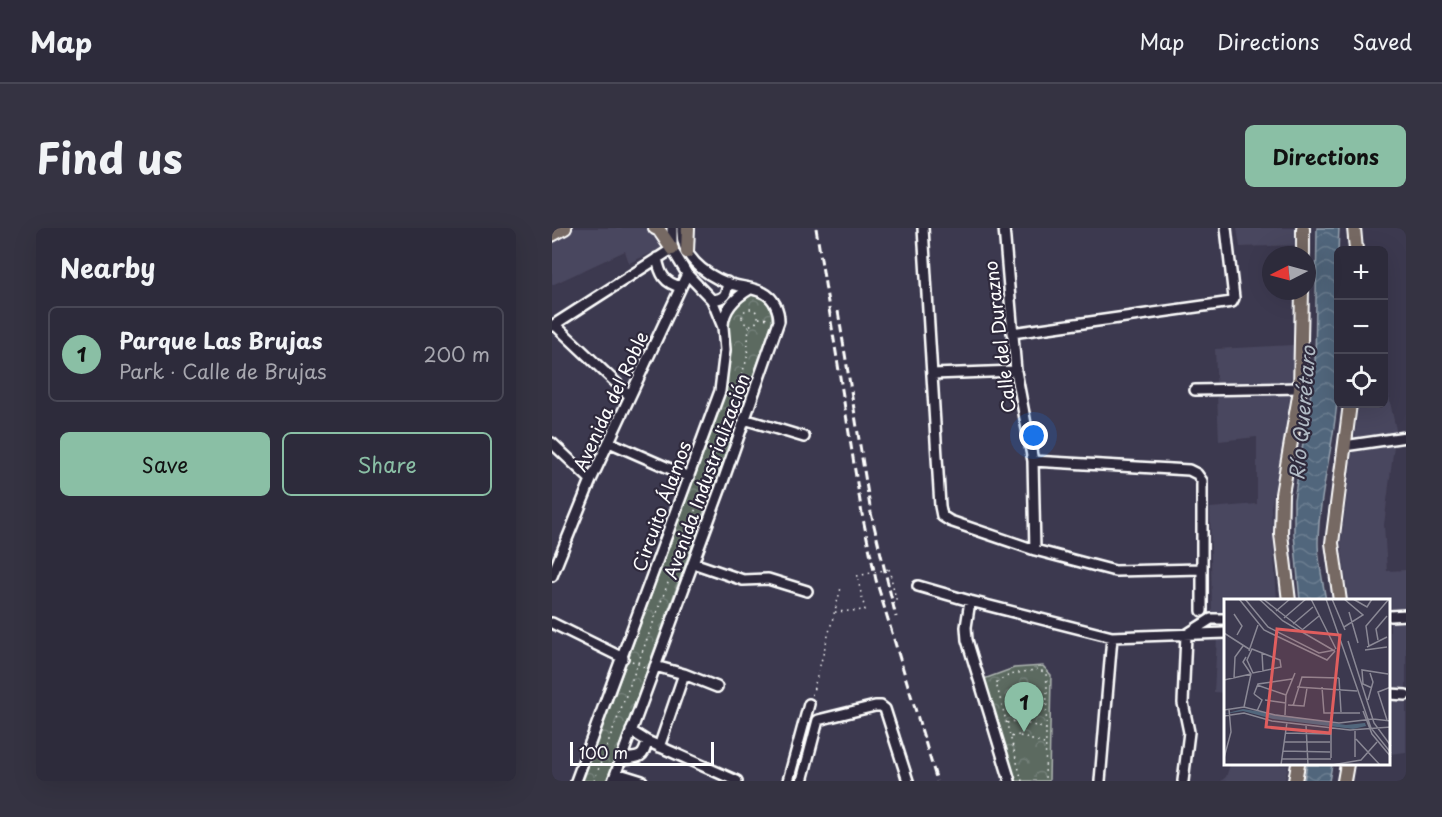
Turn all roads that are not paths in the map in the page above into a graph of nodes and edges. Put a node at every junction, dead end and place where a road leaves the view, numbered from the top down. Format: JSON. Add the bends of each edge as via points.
{"nodes":[{"id":1,"x":565,"y":228,"type":"edge"},
{"id":2,"x":655,"y":228,"type":"edge"},
{"id":3,"x":672,"y":228,"type":"edge"},
{"id":4,"x":682,"y":228,"type":"edge"},
{"id":5,"x":688,"y":228,"type":"edge"},
{"id":6,"x":923,"y":228,"type":"edge"},
{"id":7,"x":1004,"y":228,"type":"edge"},
{"id":8,"x":1226,"y":228,"type":"edge"},
{"id":9,"x":1304,"y":228,"type":"edge"},
{"id":10,"x":1354,"y":228,"type":"edge"},
{"id":11,"x":552,"y":235,"type":"edge"},
{"id":12,"x":1303,"y":246,"type":"edge"},
{"id":13,"x":1356,"y":246,"type":"edge"},
{"id":14,"x":672,"y":249,"type":"junction"},
{"id":15,"x":687,"y":252,"type":"junction"},
{"id":16,"x":657,"y":258,"type":"junction"},
{"id":17,"x":687,"y":274,"type":"junction"},
{"id":18,"x":727,"y":282,"type":"junction"},
{"id":19,"x":681,"y":287,"type":"junction"},
{"id":20,"x":750,"y":289,"type":"junction"},
{"id":21,"x":712,"y":300,"type":"junction"},
{"id":22,"x":1302,"y":300,"type":"edge"},
{"id":23,"x":553,"y":326,"type":"edge"},
{"id":24,"x":723,"y":327,"type":"junction"},
{"id":25,"x":1012,"y":333,"type":"junction"},
{"id":26,"x":1016,"y":371,"type":"junction"},
{"id":27,"x":933,"y":374,"type":"junction"},
{"id":28,"x":1300,"y":388,"type":"junction"},
{"id":29,"x":1195,"y":390,"type":"dead end"},
{"id":30,"x":630,"y":396,"type":"junction"},
{"id":31,"x":1349,"y":408,"type":"edge"},
{"id":32,"x":744,"y":419,"type":"junction"},
{"id":33,"x":804,"y":437,"type":"dead end"},
{"id":34,"x":1406,"y":437,"type":"edge"},
{"id":35,"x":609,"y":442,"type":"junction"},
{"id":36,"x":552,"y":443,"type":"edge"},
{"id":37,"x":1344,"y":446,"type":"junction"},
{"id":38,"x":1033,"y":461,"type":"junction"},
{"id":39,"x":689,"y":477,"type":"junction"},
{"id":40,"x":591,"y":480,"type":"junction"},
{"id":41,"x":1035,"y":550,"type":"junction"},
{"id":42,"x":693,"y":563,"type":"junction"},
{"id":43,"x":555,"y":565,"type":"edge"},
{"id":44,"x":1201,"y":569,"type":"junction"},
{"id":45,"x":552,"y":576,"type":"edge"},
{"id":46,"x":918,"y":586,"type":"dead end"},
{"id":47,"x":807,"y":591,"type":"dead end"},
{"id":48,"x":1289,"y":599,"type":"edge"},
{"id":49,"x":1340,"y":599,"type":"edge"},
{"id":50,"x":970,"y":601,"type":"junction"},
{"id":51,"x":1202,"y":611,"type":"dead end"},
{"id":52,"x":1224,"y":619,"type":"edge"},
{"id":53,"x":552,"y":623,"type":"edge"},
{"id":54,"x":1224,"y":633,"type":"edge"},
{"id":55,"x":1185,"y":635,"type":"junction"},
{"id":56,"x":1112,"y":637,"type":"junction"},
{"id":57,"x":623,"y":658,"type":"junction"},
{"id":58,"x":654,"y":668,"type":"junction"},
{"id":59,"x":684,"y":674,"type":"junction"},
{"id":60,"x":717,"y":687,"type":"dead end"},
{"id":61,"x":809,"y":704,"type":"road end"},
{"id":62,"x":631,"y":731,"type":"junction"},
{"id":63,"x":647,"y":741,"type":"junction"},
{"id":64,"x":659,"y":747,"type":"junction"},
{"id":65,"x":621,"y":759,"type":"junction"},
{"id":66,"x":1298,"y":766,"type":"edge"},
{"id":67,"x":1347,"y":766,"type":"edge"},
{"id":68,"x":614,"y":777,"type":"edge"},
{"id":69,"x":576,"y":781,"type":"edge"},
{"id":70,"x":642,"y":781,"type":"edge"},
{"id":71,"x":737,"y":781,"type":"edge"},
{"id":72,"x":788,"y":781,"type":"edge"},
{"id":73,"x":802,"y":781,"type":"edge"},
{"id":74,"x":908,"y":781,"type":"edge"},
{"id":75,"x":1010,"y":781,"type":"edge"},
{"id":76,"x":1100,"y":781,"type":"edge"},
{"id":77,"x":1184,"y":781,"type":"edge"},
{"id":78,"x":1295,"y":781,"type":"edge"},
{"id":79,"x":1344,"y":781,"type":"edge"}],
"edges":[{"from":1,"to":11,"type":"main road"},
{"from":2,"to":14,"type":"main road"},
{"from":3,"to":14,"type":"street"},
{"from":4,"to":15,"type":"street"},
{"from":5,"to":15,"type":"main road"},
{"from":6,"to":27,"type":"street"},
{"from":7,"to":25,"type":"street","name":"Calle del Durazno"},
{"from":8,"to":25,"type":"street","via":[[1232,302]]},
{"from":9,"to":12,"type":"main road"},
{"from":10,"to":13,"type":"main road"},
{"from":14,"to":16,"type":"street"},
{"from":14,"to":17,"type":"street","name":"Circuito Álamos"},
{"from":15,"to":18,"type":"street","name":"Avenida Industrialización","via":[[701,269]]},
{"from":16,"to":19,"type":"street","via":[[660,274]]},
{"from":16,"to":23,"type":"street"},
{"from":17,"to":19,"type":"street","name":"Avenida del Roble"},
{"from":17,"to":21,"type":"street","name":"Circuito Álamos"},
{"from":18,"to":20,"type":"street","name":"Avenida Industrialización"},
{"from":18,"to":21,"type":"street","via":[[725,296]]},
{"from":19,"to":30,"type":"street","name":"Avenida del Roble"},
{"from":20,"to":24,"type":"street","via":[[728,309]]},
{"from":20,"to":32,"type":"street","name":"Avenida Industrialización","via":[[763,292],[773,301],[779,321]]},
{"from":21,"to":24,"type":"street","name":"Circuito Álamos"},
{"from":22,"to":28,"type":"main road"},
{"from":23,"to":30,"type":"street"},
{"from":24,"to":39,"type":"street","name":"Circuito Álamos","via":[[725,350],[720,391]]},
{"from":25,"to":26,"type":"street","name":"Calle del Durazno"},
{"from":26,"to":27,"type":"street"},
{"from":26,"to":38,"type":"street","name":"Calle del Durazno"},
{"from":27,"to":41,"type":"street","via":[[942,516]]},
{"from":28,"to":29,"type":"street"},
{"from":28,"to":48,"type":"main road","via":[[1282,494],[1281,534]]},
{"from":30,"to":35,"type":"street","name":"Avenida del Roble"},
{"from":31,"to":37,"type":"main road"},
{"from":32,"to":33,"type":"street"},
{"from":32,"to":42,"type":"street","name":"Avenida Industrialización"},
{"from":34,"to":37,"type":"street"},
{"from":35,"to":39,"type":"street"},
{"from":35,"to":40,"type":"street","name":"Avenida del Roble"},
{"from":36,"to":40,"type":"street"},
{"from":37,"to":49,"type":"main road","via":[[1332,543]]},
{"from":38,"to":41,"type":"street","name":"Calle del Durazno"},
{"from":38,"to":44,"type":"street","via":[[1189,470],[1197,474],[1202,481]]},
{"from":39,"to":57,"type":"street","name":"Circuito Álamos"},
{"from":40,"to":43,"type":"street","name":"Avenida del Roble"},
{"from":41,"to":44,"type":"street","via":[[1114,571]]},
{"from":42,"to":47,"type":"street","via":[[743,580],[768,579]]},
{"from":42,"to":58,"type":"street","name":"Avenida Industrialización"},
{"from":43,"to":45,"type":"street","name":"Avenida del Roble"},
{"from":44,"to":51,"type":"street"},
{"from":46,"to":50,"type":"street"},
{"from":50,"to":56,"type":"street"},
{"from":50,"to":75,"type":"street","via":[[967,640]]},
{"from":52,"to":55,"type":"street","via":[[1210,618]]},
{"from":53,"to":57,"type":"street"},
{"from":54,"to":55,"type":"street"},
{"from":55,"to":56,"type":"street"},
{"from":55,"to":77,"type":"street","via":[[1183,702],[1189,732]]},
{"from":56,"to":76,"type":"street"},
{"from":57,"to":69,"type":"street","name":"Circuito Álamos"},
{"from":58,"to":59,"type":"street"},
{"from":58,"to":62,"type":"street","name":"Avenida Industrialización"},
{"from":59,"to":60,"type":"street"},
{"from":59,"to":64,"type":"street"},
{"from":61,"to":72,"type":"street"},
{"from":62,"to":63,"type":"street"},
{"from":62,"to":65,"type":"street","name":"Avenida Industrialización"},
{"from":63,"to":64,"type":"street"},
{"from":63,"to":65,"type":"street","via":[[645,752],[639,757]]},
{"from":64,"to":71,"type":"street"},
{"from":65,"to":68,"type":"street","name":"Avenida Industrialización"},
{"from":66,"to":78,"type":"main road"},
{"from":67,"to":79,"type":"main road"},
{"from":68,"to":70,"type":"street"},
{"from":73,"to":74,"type":"street","via":[[818,720],[881,706]]}]}
